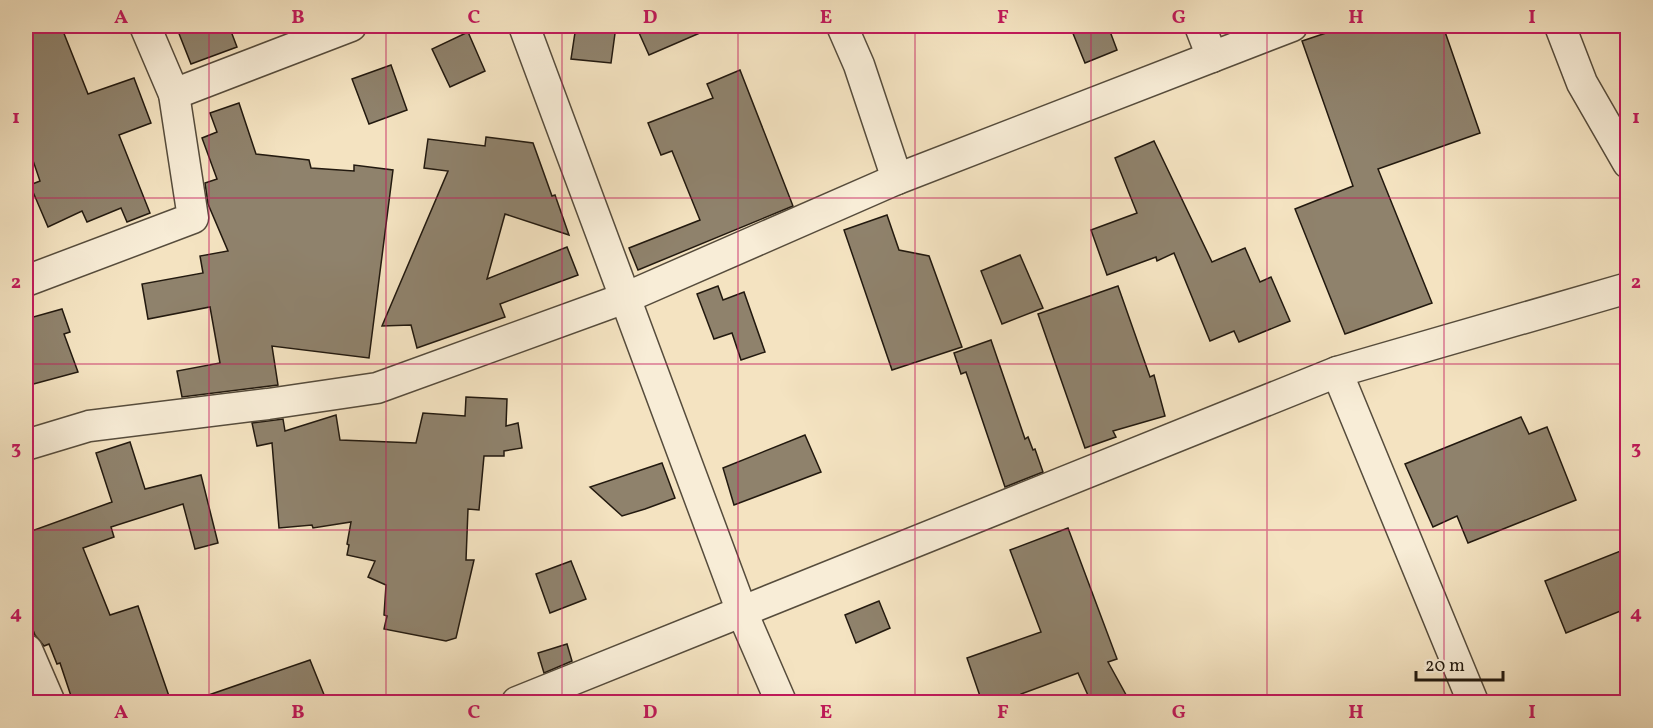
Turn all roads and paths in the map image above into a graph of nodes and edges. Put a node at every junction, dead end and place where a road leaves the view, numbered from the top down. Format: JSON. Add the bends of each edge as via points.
{"nodes":[{"id":1,"x":146,"y":26,"type":"edge"},
{"id":2,"x":351,"y":26,"type":"edge"},
{"id":3,"x":524,"y":26,"type":"edge"},
{"id":4,"x":842,"y":26,"type":"edge"},
{"id":5,"x":1200,"y":26,"type":"edge"},
{"id":6,"x":1292,"y":26,"type":"edge"},
{"id":7,"x":1560,"y":26,"type":"edge"},
{"id":8,"x":1212,"y":57,"type":"junction"},
{"id":9,"x":174,"y":94,"type":"junction"},
{"id":10,"x":1628,"y":163,"type":"edge"},
{"id":11,"x":897,"y":179,"type":"junction"},
{"id":12,"x":26,"y":281,"type":"edge"},
{"id":13,"x":1628,"y":288,"type":"edge"},
{"id":14,"x":625,"y":298,"type":"junction"},
{"id":15,"x":1337,"y":372,"type":"junction"},
{"id":16,"x":26,"y":445,"type":"edge"},
{"id":17,"x":742,"y":612,"type":"junction"},
{"id":18,"x":26,"y":651,"type":"edge"},
{"id":19,"x":48,"y":702,"type":"edge"},
{"id":20,"x":517,"y":702,"type":"edge"},
{"id":21,"x":781,"y":702,"type":"edge"},
{"id":22,"x":1473,"y":702,"type":"edge"}],
"edges":[{"from":1,"to":9,"type":"street"},
{"from":2,"to":9,"type":"street"},
{"from":3,"to":14,"type":"street"},
{"from":4,"to":11,"type":"street"},
{"from":5,"to":8,"type":"street"},
{"from":6,"to":8,"type":"street"},
{"from":7,"to":10,"type":"street","via":[[1582,83]]},
{"from":8,"to":11,"type":"street"},
{"from":9,"to":12,"type":"street","via":[[193,218]]},
{"from":11,"to":14,"type":"street"},
{"from":13,"to":15,"type":"street"},
{"from":14,"to":16,"type":"street","via":[[377,388],[89,426]]},
{"from":14,"to":17,"type":"street"},
{"from":15,"to":17,"type":"street"},
{"from":15,"to":22,"type":"street"},
{"from":17,"to":20,"type":"street"},
{"from":17,"to":21,"type":"street"},
{"from":18,"to":19,"type":"street"}]}
